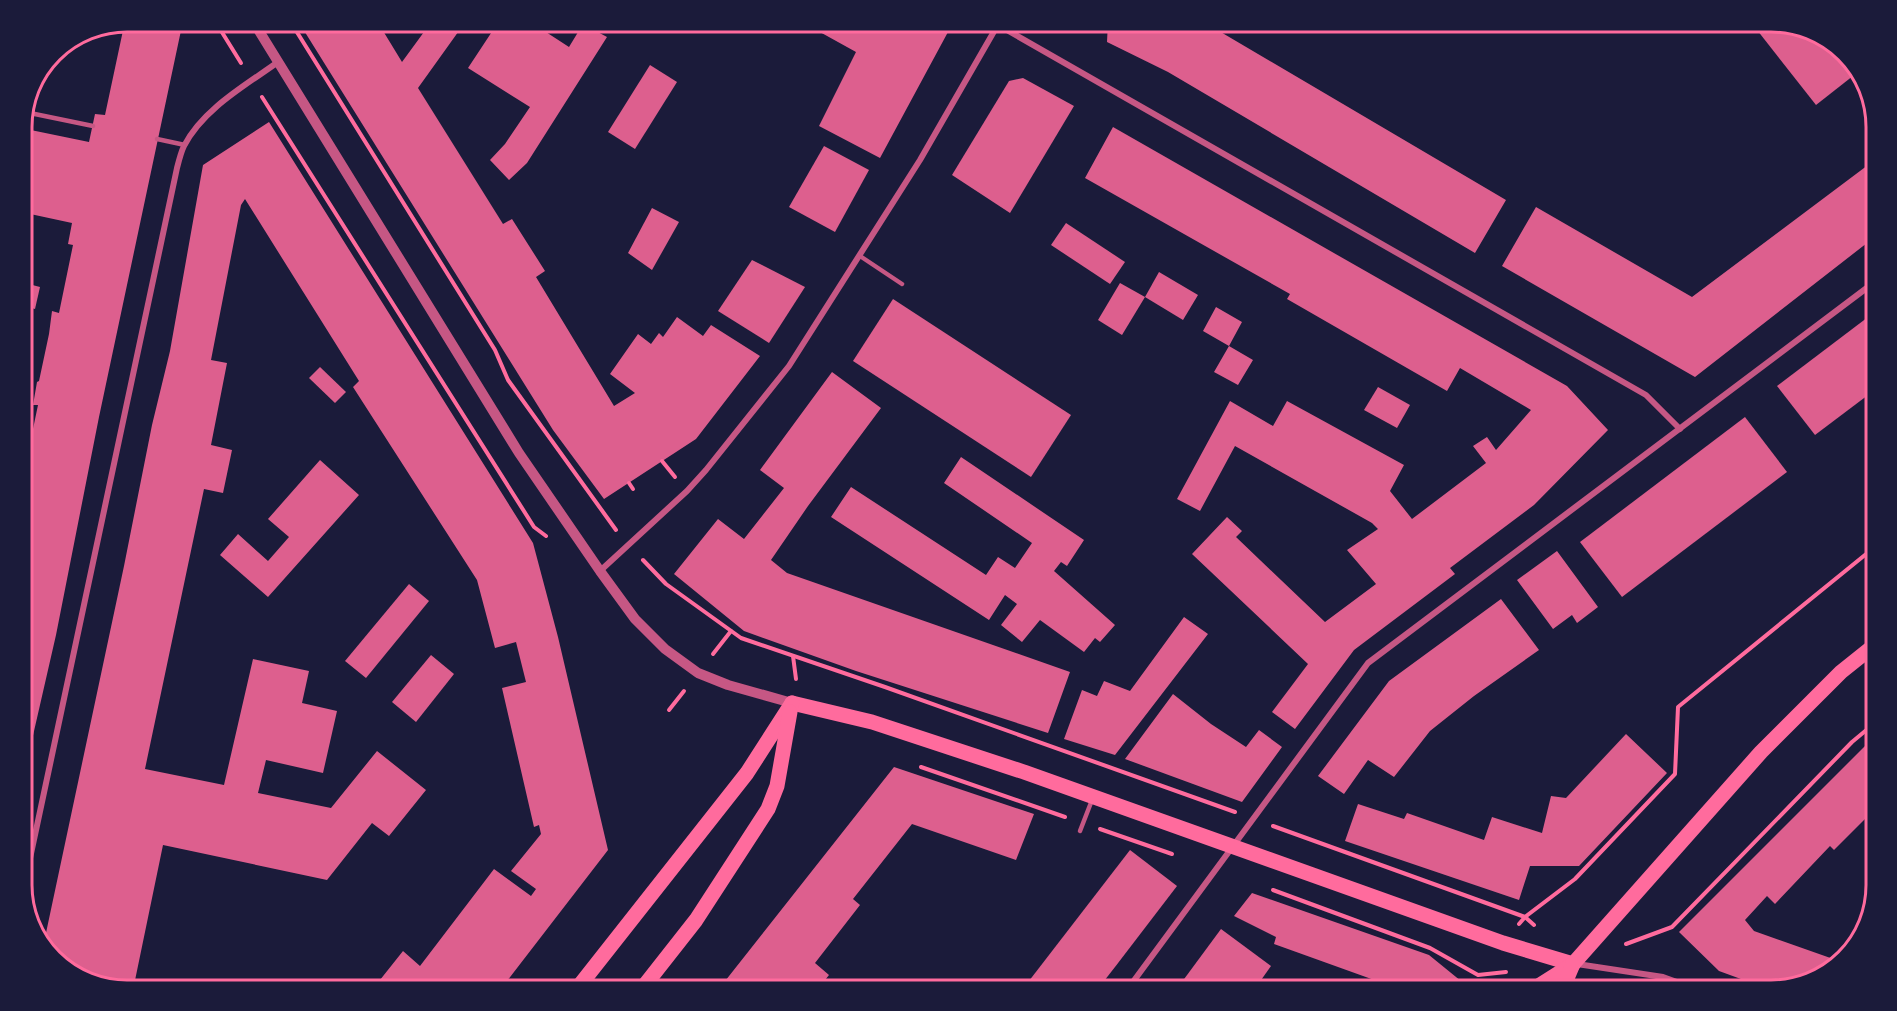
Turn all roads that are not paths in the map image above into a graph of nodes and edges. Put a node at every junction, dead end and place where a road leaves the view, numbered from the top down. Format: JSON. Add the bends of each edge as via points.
{"nodes":[{"id":1,"x":260,"y":32,"type":"edge"},
{"id":2,"x":994,"y":32,"type":"edge"},
{"id":3,"x":1015,"y":32,"type":"edge"},
{"id":4,"x":278,"y":62,"type":"junction"},
{"id":5,"x":33,"y":114,"type":"edge"},
{"id":6,"x":93,"y":126,"type":"dead end"},
{"id":7,"x":157,"y":139,"type":"dead end"},
{"id":8,"x":184,"y":145,"type":"junction"},
{"id":9,"x":860,"y":256,"type":"junction"},
{"id":10,"x":903,"y":284,"type":"dead end"},
{"id":11,"x":1865,"y":290,"type":"edge"},
{"id":12,"x":1680,"y":429,"type":"junction"},
{"id":13,"x":600,"y":571,"type":"junction"},
{"id":14,"x":1866,"y":652,"type":"edge"},
{"id":15,"x":792,"y":703,"type":"junction"},
{"id":16,"x":1094,"y":796,"type":"junction"},
{"id":17,"x":1080,"y":831,"type":"dead end"},
{"id":18,"x":1234,"y":847,"type":"junction"},
{"id":19,"x":32,"y":850,"type":"edge"},
{"id":20,"x":1573,"y":964,"type":"junction"},
{"id":21,"x":584,"y":980,"type":"edge"},
{"id":22,"x":649,"y":980,"type":"edge"},
{"id":23,"x":1134,"y":980,"type":"edge"},
{"id":24,"x":1548,"y":980,"type":"edge"},
{"id":25,"x":1566,"y":980,"type":"edge"},
{"id":26,"x":1671,"y":980,"type":"edge"}],
"edges":[{"from":1,"to":4,"type":"street"},
{"from":2,"to":9,"type":"street"},
{"from":3,"to":12,"type":"street","via":[[1646,395]]},
{"from":4,"to":8,"type":"street","via":[[218,107]]},
{"from":4,"to":13,"type":"street","via":[[519,453]]},
{"from":5,"to":6,"type":"lane"},
{"from":7,"to":8,"type":"lane"},
{"from":8,"to":19,"type":"street"},
{"from":9,"to":10,"type":"lane"},
{"from":9,"to":13,"type":"street","via":[[789,366],[706,470]]},
{"from":11,"to":12,"type":"street"},
{"from":12,"to":18,"type":"street","via":[[1368,663]]},
{"from":13,"to":15,"type":"street","via":[[635,619],[665,649],[698,673]]},
{"from":14,"to":20,"type":"main road","via":[[1761,752]]},
{"from":15,"to":16,"type":"main road","via":[[872,722]]},
{"from":15,"to":21,"type":"main road","via":[[747,773]]},
{"from":15,"to":22,"type":"main road","via":[[777,786],[768,809],[696,920]]},
{"from":16,"to":17,"type":"lane"},
{"from":16,"to":18,"type":"main road"},
{"from":18,"to":20,"type":"main road"},
{"from":18,"to":23,"type":"street"},
{"from":20,"to":24,"type":"main road"},
{"from":20,"to":25,"type":"main road"},
{"from":20,"to":26,"type":"street"}]}
